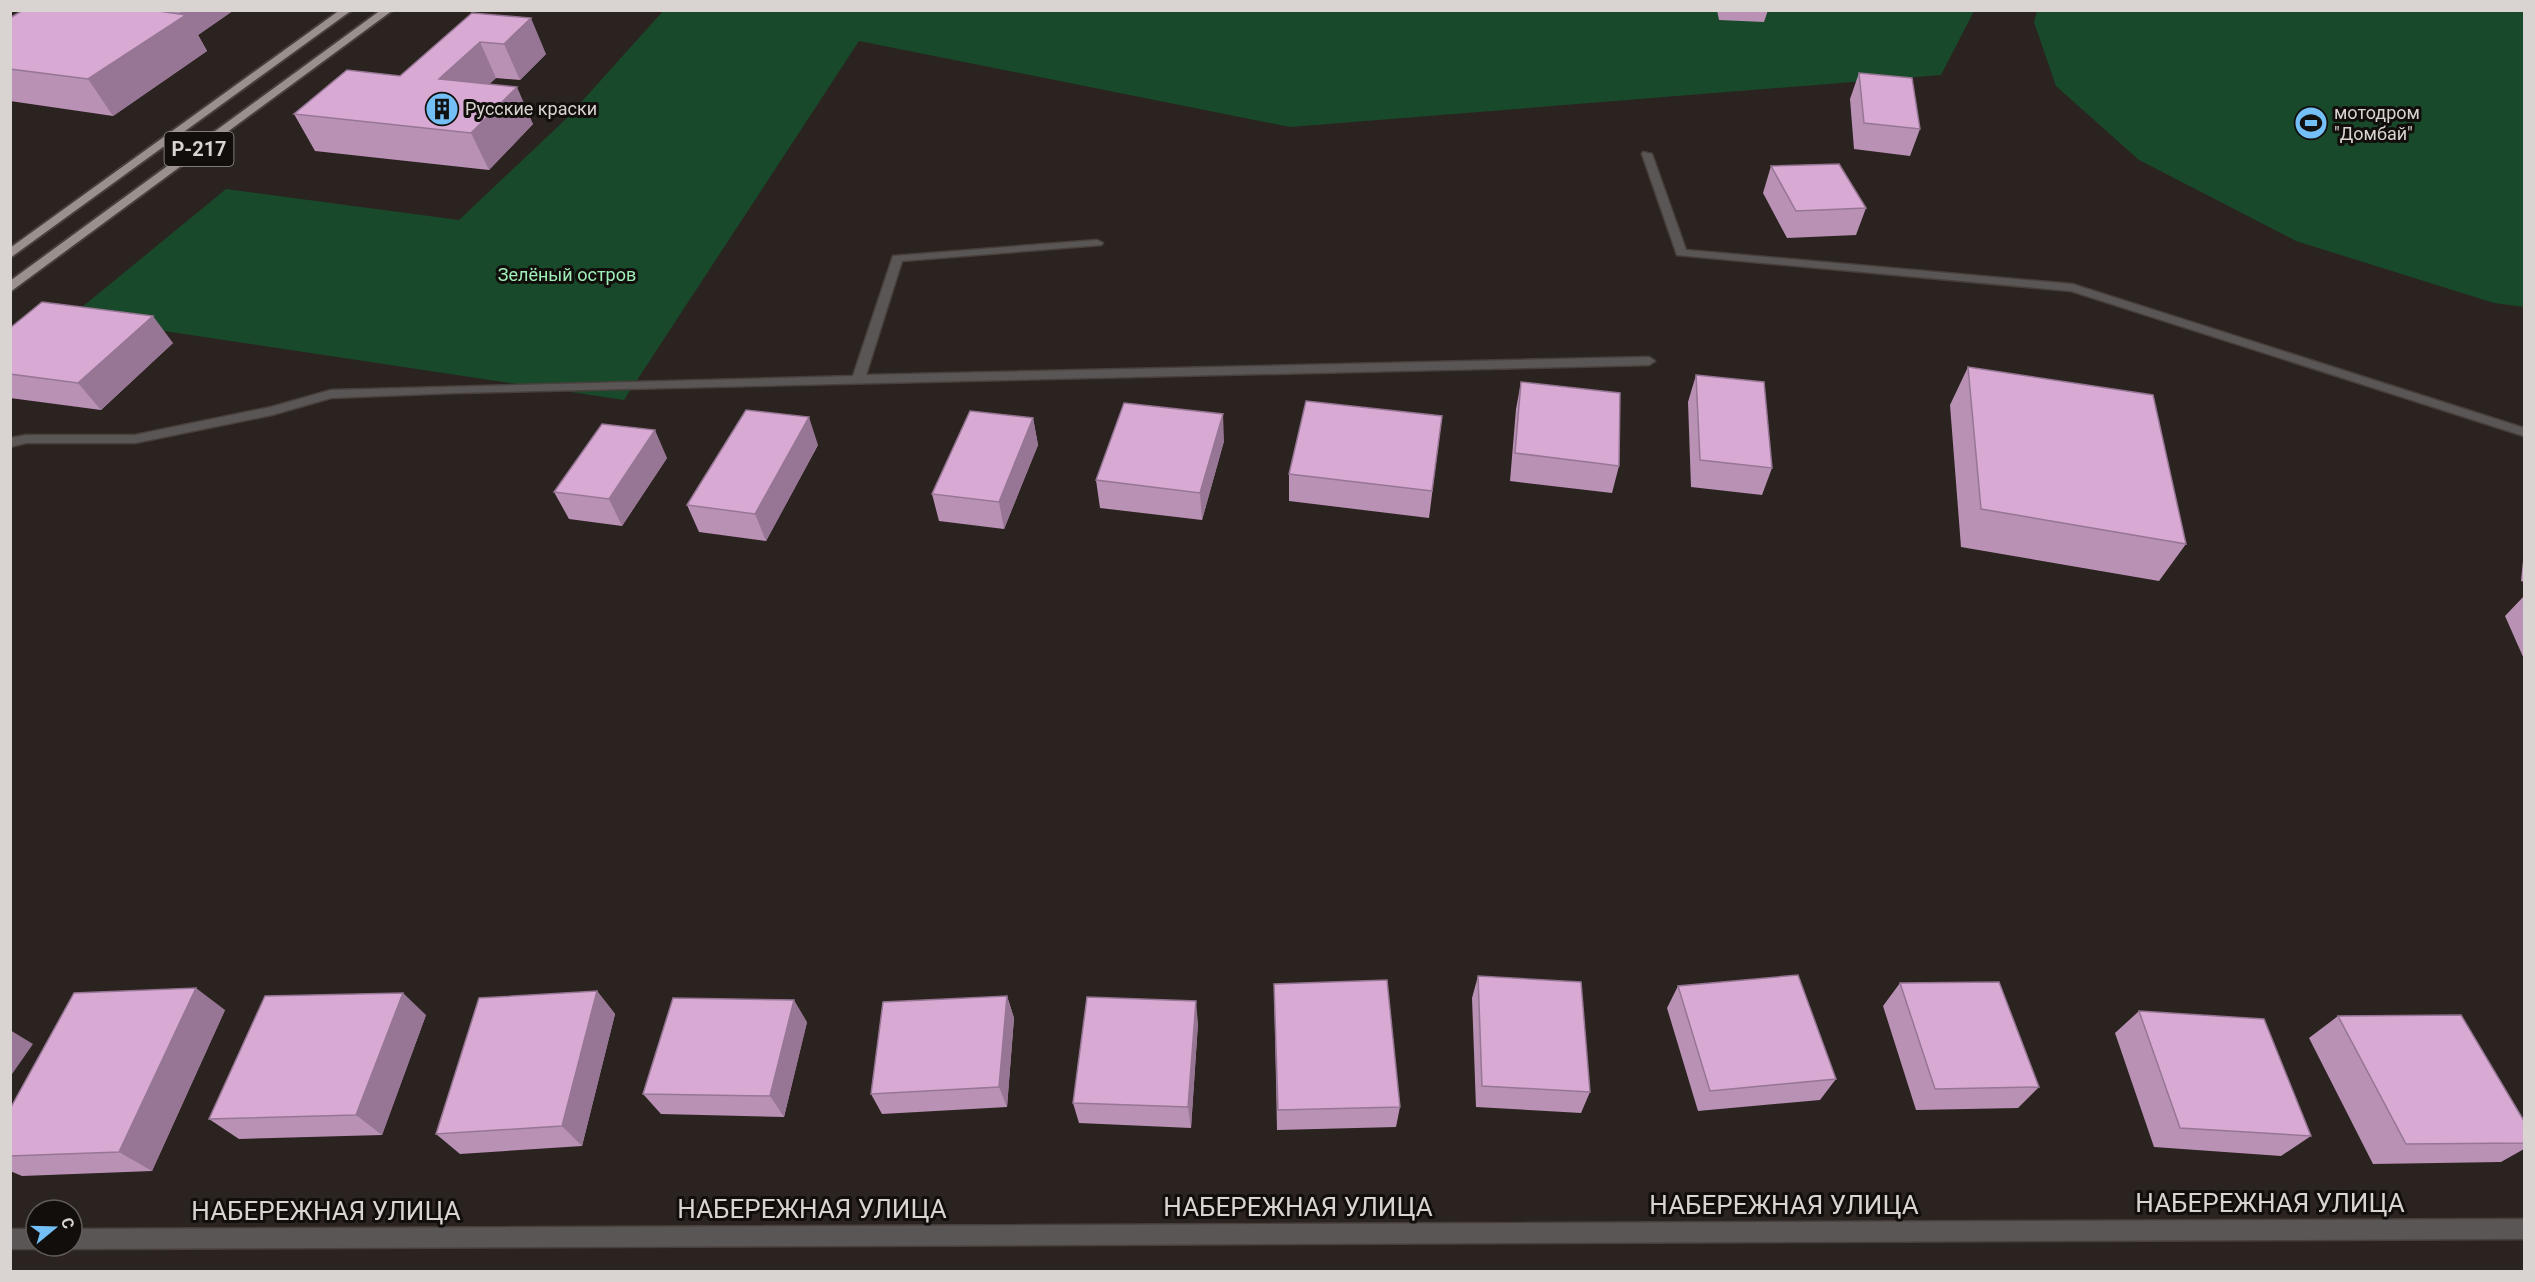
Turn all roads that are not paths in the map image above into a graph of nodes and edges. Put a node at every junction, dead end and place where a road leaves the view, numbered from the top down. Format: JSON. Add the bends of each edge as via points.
{"nodes":[{"id":1,"x":347,"y":10,"type":"edge"},
{"id":2,"x":388,"y":10,"type":"edge"},
{"id":3,"x":1647,"y":154,"type":"dead end"},
{"id":4,"x":1097,"y":243,"type":"dead end"},
{"id":5,"x":10,"y":254,"type":"edge"},
{"id":6,"x":10,"y":288,"type":"edge"},
{"id":7,"x":1649,"y":360,"type":"dead end"},
{"id":8,"x":858,"y":380,"type":"junction"},
{"id":9,"x":2524,"y":432,"type":"edge"},
{"id":10,"x":10,"y":442,"type":"edge"},
{"id":11,"x":2524,"y":1229,"type":"edge"},
{"id":12,"x":84,"y":1239,"type":"edge"}],
"edges":[{"from":1,"to":5,"type":"highway","number":"Р-217"},
{"from":2,"to":6,"type":"highway","number":"Р-217"},
{"from":3,"to":9,"type":"street","via":[[1681,253],[2072,288]]},
{"from":4,"to":8,"type":"street","via":[[897,258]]},
{"from":7,"to":8,"type":"street"},
{"from":8,"to":10,"type":"street","via":[[331,394],[272,411],[135,439]]},
{"from":11,"to":12,"type":"street","name":"НАБЕРЕЖНАЯ УЛИЦА"}]}
